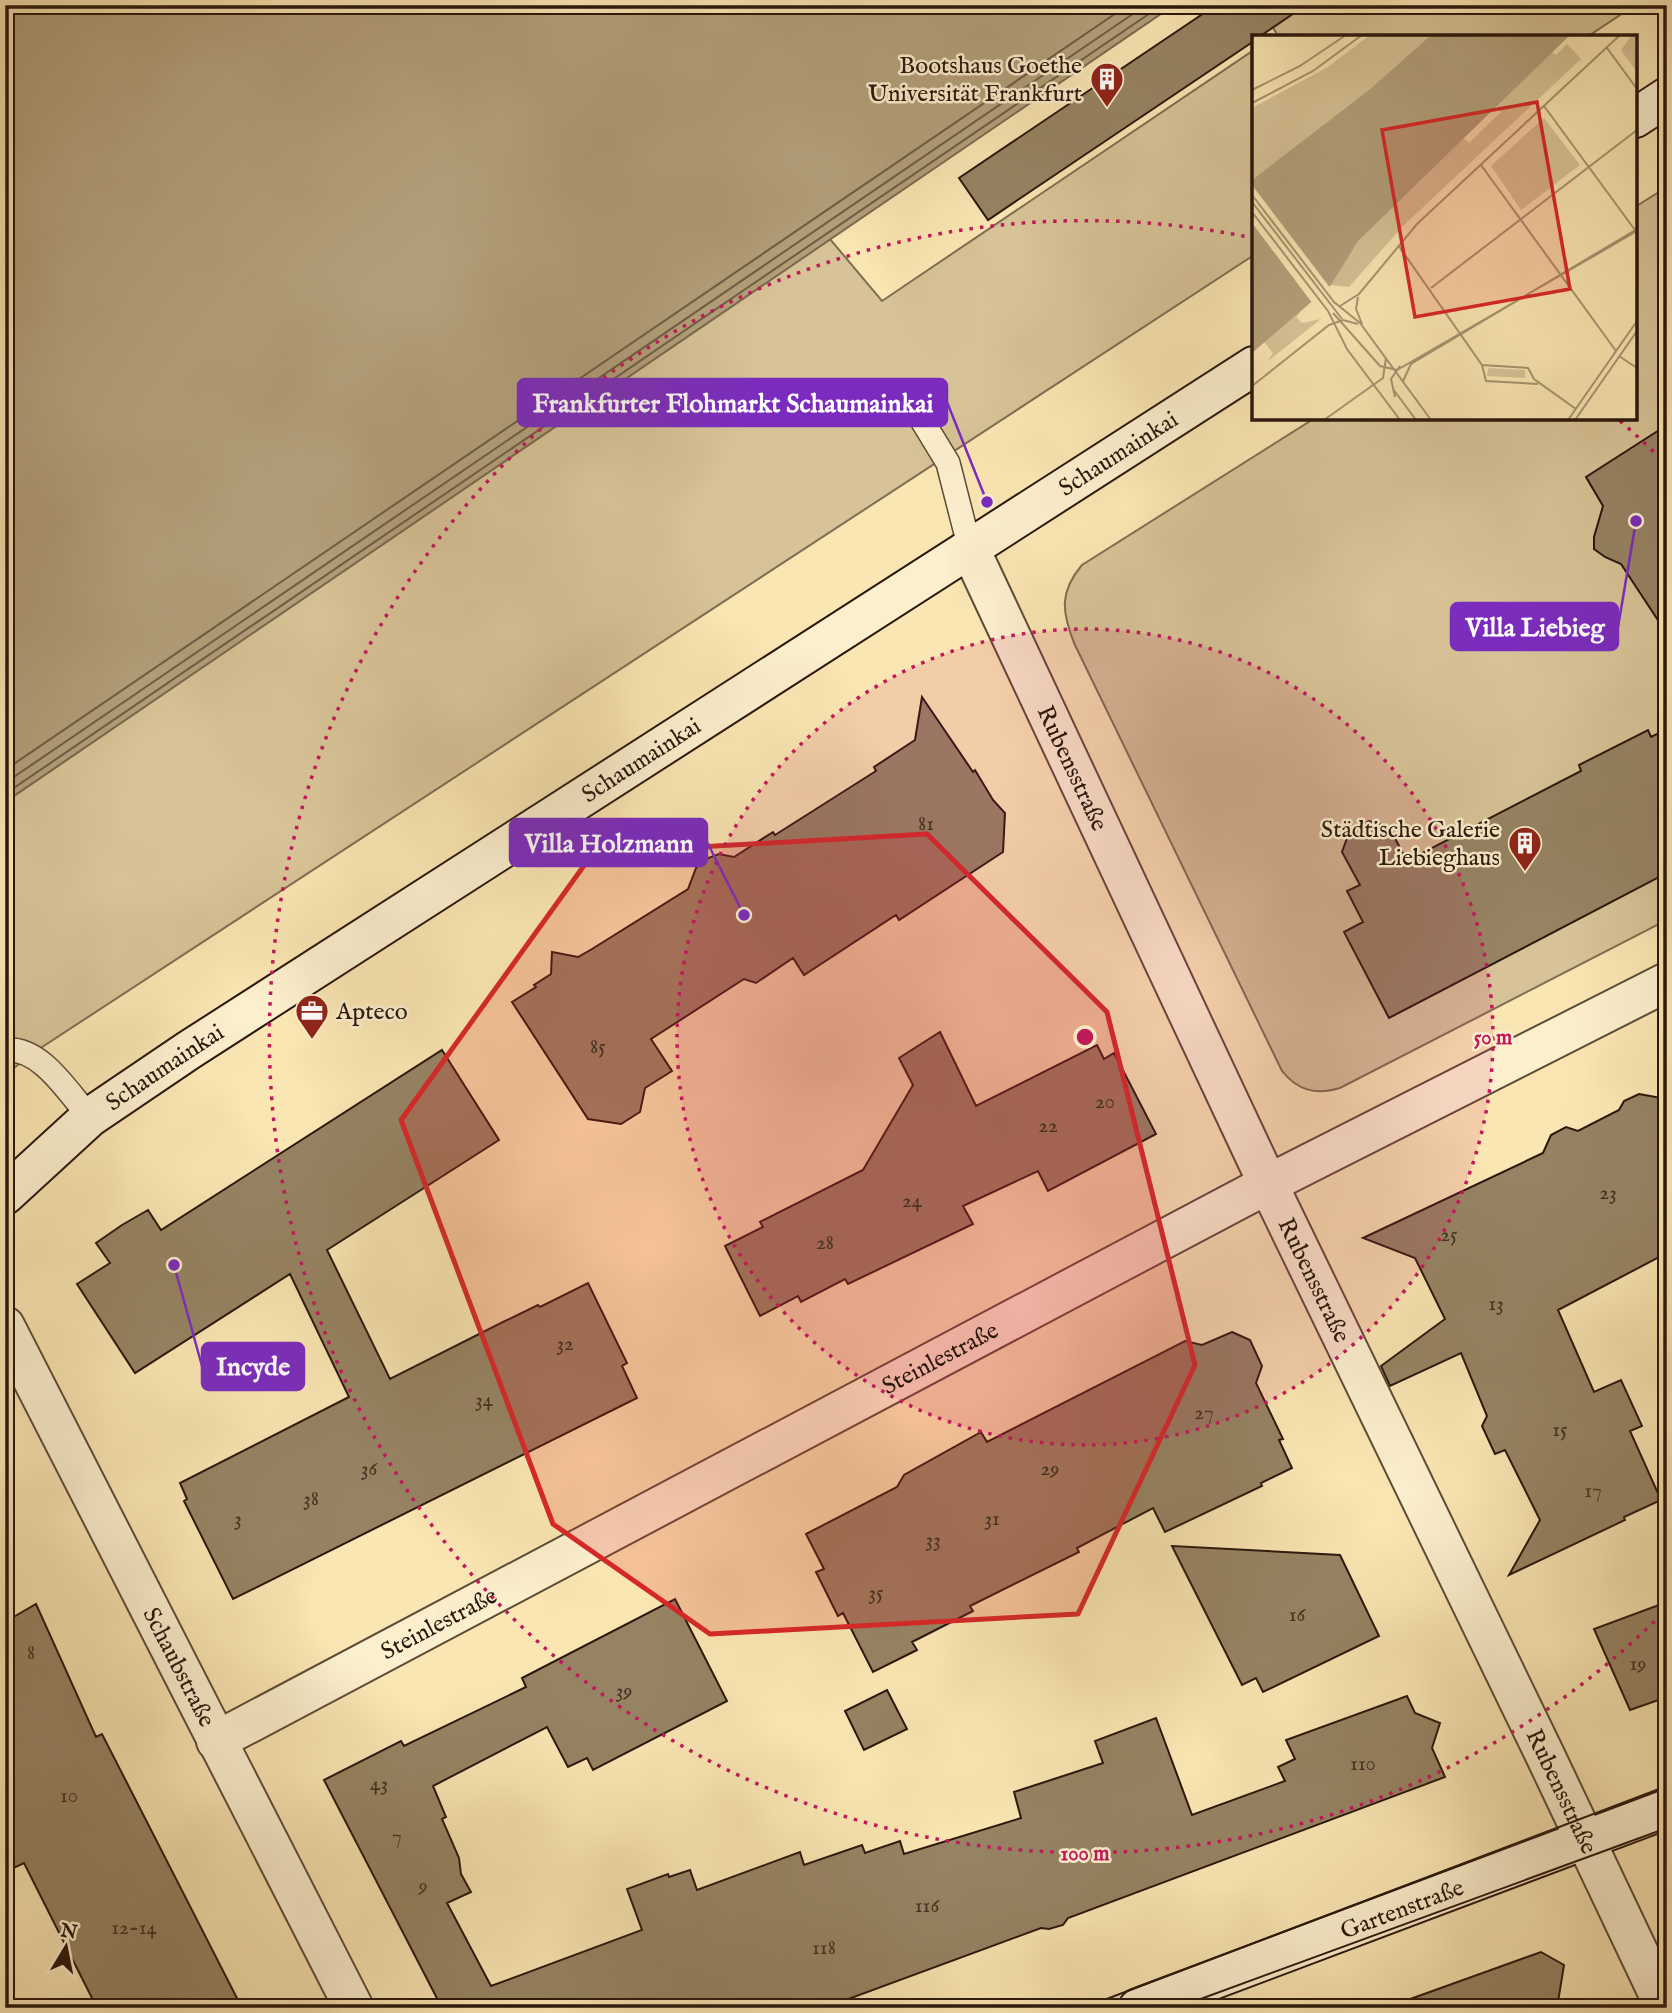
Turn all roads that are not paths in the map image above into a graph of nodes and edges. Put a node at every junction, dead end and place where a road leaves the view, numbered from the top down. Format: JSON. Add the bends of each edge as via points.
{"nodes":[{"id":1,"x":1667,"y":97,"type":"edge"},
{"id":2,"x":1637,"y":117,"type":"edge"},
{"id":3,"x":1252,"y":367,"type":"edge"},
{"id":4,"x":918,"y":412,"type":"dead end"},
{"id":5,"x":970,"y":549,"type":"junction"},
{"id":6,"x":1667,"y":982,"type":"edge"},
{"id":7,"x":5,"y":1049,"type":"edge"},
{"id":8,"x":90,"y":1118,"type":"junction"},
{"id":9,"x":1268,"y":1184,"type":"junction"},
{"id":10,"x":5,"y":1195,"type":"edge"},
{"id":11,"x":5,"y":1326,"type":"edge"},
{"id":12,"x":216,"y":1741,"type":"junction"},
{"id":13,"x":1667,"y":1809,"type":"edge"},
{"id":14,"x":1586,"y":1839,"type":"junction"},
{"id":15,"x":354,"y":2008,"type":"edge"},
{"id":16,"x":1138,"y":2008,"type":"edge"},
{"id":17,"x":1665,"y":2008,"type":"edge"}],
"edges":[{"from":1,"to":2,"type":"street"},
{"from":3,"to":5,"type":"street","name":"Schaumainkai"},
{"from":4,"to":5,"type":"lane","via":[[948,463]]},
{"from":5,"to":8,"type":"street","name":"Schaumainkai"},
{"from":5,"to":9,"type":"street","name":"Rubensstraße"},
{"from":6,"to":9,"type":"street","name":"Steinlestraße"},
{"from":7,"to":8,"type":"lane","via":[[29,1052],[40,1060]]},
{"from":8,"to":10,"type":"street","name":"Schaumainkai"},
{"from":9,"to":12,"type":"street","name":"Steinlestraße"},
{"from":9,"to":14,"type":"street","name":"Rubensstraße"},
{"from":11,"to":12,"type":"street","name":"Schaubstraße"},
{"from":12,"to":15,"type":"street","name":"Schaubstraße"},
{"from":13,"to":14,"type":"street","name":"Gartenstraße"},
{"from":14,"to":16,"type":"street","name":"Gartenstraße"},
{"from":14,"to":17,"type":"street","name":"Rubensstraße"}]}
